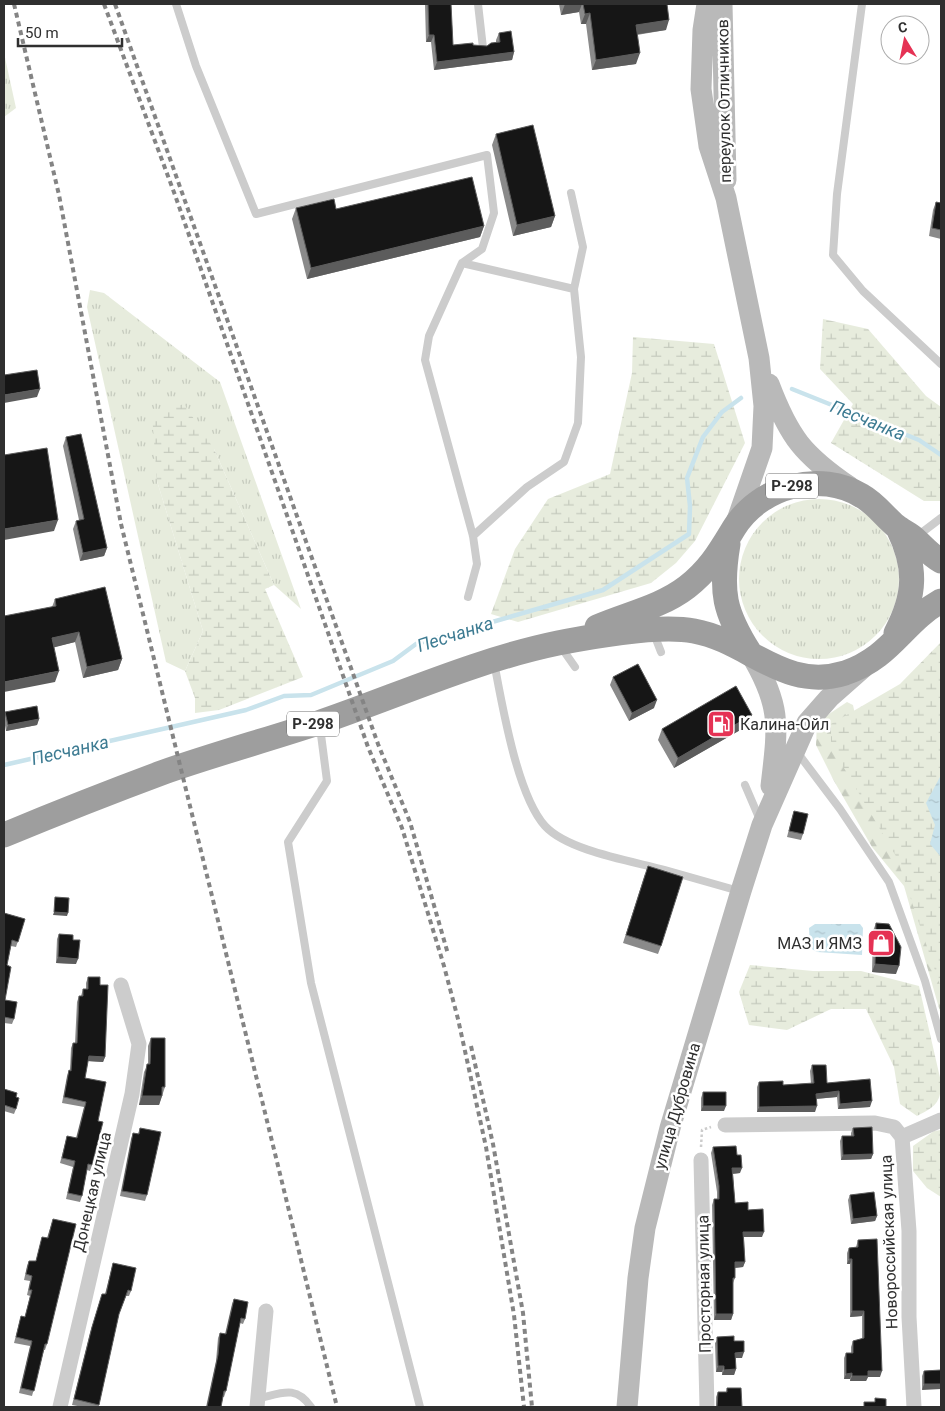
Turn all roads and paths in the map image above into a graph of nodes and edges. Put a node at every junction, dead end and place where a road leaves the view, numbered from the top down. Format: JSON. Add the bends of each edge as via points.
{"nodes":[{"id":1,"x":176,"y":4,"type":"edge"},
{"id":2,"x":478,"y":4,"type":"edge"},
{"id":3,"x":707,"y":4,"type":"edge"},
{"id":4,"x":722,"y":4,"type":"edge"},
{"id":5,"x":862,"y":4,"type":"edge"},
{"id":6,"x":483,"y":48,"type":"edge"},
{"id":7,"x":570,"y":193,"type":"dead end"},
{"id":8,"x":726,"y":198,"type":"junction"},
{"id":9,"x":462,"y":263,"type":"junction"},
{"id":10,"x":574,"y":289,"type":"junction"},
{"id":11,"x":759,"y":358,"type":"junction"},
{"id":12,"x":941,"y":364,"type":"edge"},
{"id":13,"x":862,"y":496,"type":"junction"},
{"id":14,"x":941,"y":518,"type":"edge"},
{"id":15,"x":906,"y":533,"type":"junction"},
{"id":16,"x":732,"y":534,"type":"junction"},
{"id":17,"x":473,"y":536,"type":"junction"},
{"id":18,"x":941,"y":561,"type":"edge"},
{"id":19,"x":468,"y":597,"type":"dead end"},
{"id":20,"x":941,"y":601,"type":"edge"},
{"id":21,"x":558,"y":644,"type":"junction"},
{"id":22,"x":750,"y":653,"type":"junction"},
{"id":23,"x":878,"y":656,"type":"junction"},
{"id":24,"x":494,"y":662,"type":"junction"},
{"id":25,"x":575,"y":667,"type":"dead end"},
{"id":26,"x":320,"y":722,"type":"junction"},
{"id":27,"x":794,"y":749,"type":"junction"},
{"id":28,"x":745,"y":785,"type":"dead end"},
{"id":29,"x":765,"y":819,"type":"junction"},
{"id":30,"x":4,"y":835,"type":"edge"},
{"id":31,"x":741,"y":891,"type":"junction"},
{"id":32,"x":120,"y":985,"type":"dead end"},
{"id":33,"x":941,"y":1039,"type":"edge"},
{"id":34,"x":941,"y":1120,"type":"edge"},
{"id":35,"x":725,"y":1125,"type":"joint"},
{"id":36,"x":902,"y":1137,"type":"junction"},
{"id":37,"x":701,"y":1160,"type":"joint"},
{"id":38,"x":266,"y":1311,"type":"dead end"},
{"id":39,"x":258,"y":1403,"type":"edge"},
{"id":40,"x":60,"y":1407,"type":"edge"},
{"id":41,"x":311,"y":1407,"type":"edge"},
{"id":42,"x":420,"y":1407,"type":"edge"},
{"id":43,"x":626,"y":1407,"type":"edge"},
{"id":44,"x":707,"y":1407,"type":"edge"},
{"id":45,"x":914,"y":1407,"type":"edge"}],
"edges":[{"from":1,"to":9,"type":"lane","via":[[196,66],[256,214],[487,154],[494,213],[482,249]]},
{"from":2,"to":6,"type":"lane"},
{"from":3,"to":8,"type":"main road","name":"переулок Отличников","via":[[701,89],[708,146]]},
{"from":4,"to":8,"type":"main road","name":"переулок Отличников"},
{"from":5,"to":12,"type":"lane","via":[[837,194],[833,255],[862,291]]},
{"from":7,"to":10,"type":"lane","via":[[583,247]]},
{"from":8,"to":11,"type":"main road","name":"переулок Отличников"},
{"from":9,"to":10,"type":"lane"},
{"from":9,"to":17,"type":"lane","via":[[429,336],[425,360]]},
{"from":10,"to":17,"type":"lane","via":[[581,357],[578,424],[564,462],[527,487]]},
{"from":11,"to":13,"type":"main road","via":[[793,437],[813,460]]},
{"from":11,"to":16,"type":"main road","via":[[764,436],[758,463]]},
{"from":13,"to":15,"type":"highway","number":"Р-298"},
{"from":13,"to":16,"type":"highway","number":"Р-298","via":[[826,483],[790,486],[755,505]]},
{"from":14,"to":15,"type":"lane"},
{"from":15,"to":18,"type":"highway","number":"Р-298"},
{"from":15,"to":23,"type":"highway","number":"Р-298","via":[[912,586],[905,612]]},
{"from":16,"to":21,"type":"highway","number":"Р-298","via":[[714,562],[672,597]]},
{"from":16,"to":22,"type":"highway","number":"Р-298","via":[[724,577],[726,604]]},
{"from":17,"to":19,"type":"lane","via":[[477,564]]},
{"from":20,"to":23,"type":"highway","number":"Р-298","via":[[924,612]]},
{"from":21,"to":22,"type":"highway","number":"Р-298","via":[[657,641],[694,631],[721,638]]},
{"from":21,"to":24,"type":"highway","number":"Р-298"},
{"from":21,"to":25,"type":"lane"},
{"from":22,"to":23,"type":"highway","number":"Р-298","via":[[770,666],[810,678],[843,674]]},
{"from":22,"to":29,"type":"main road","via":[[773,699],[777,722]]},
{"from":23,"to":27,"type":"main road","via":[[816,712]]},
{"from":24,"to":26,"type":"highway","number":"Р-298"},
{"from":24,"to":31,"type":"lane","via":[[516,760],[532,806],[546,828],[592,852]]},
{"from":26,"to":30,"type":"highway","number":"Р-298","via":[[167,772]]},
{"from":26,"to":42,"type":"lane","via":[[327,781],[288,842],[311,983]]},
{"from":27,"to":29,"type":"main road"},
{"from":27,"to":33,"type":"lane","via":[[840,809],[889,882],[925,981]]},
{"from":28,"to":29,"type":"lane"},
{"from":29,"to":31,"type":"main road","name":"улица Дубровина"},
{"from":31,"to":43,"type":"main road","name":"улица Дубровина","via":[[670,1128],[645,1228]]},
{"from":32,"to":40,"type":"street","name":"Донецкая улица","via":[[139,1044],[132,1094]]},
{"from":34,"to":36,"type":"street"},
{"from":35,"to":36,"type":"street","name":"Новороссийская улица","via":[[875,1123],[894,1128]]},
{"from":35,"to":37,"type":"path","via":[[702,1130]]},
{"from":36,"to":45,"type":"street","name":"Новороссийская улица","via":[[909,1231],[908,1317]]},
{"from":37,"to":44,"type":"street","name":"Просторная улица"},
{"from":38,"to":39,"type":"street"},
{"from":39,"to":41,"type":"lane","via":[[292,1392],[303,1395]]}]}
